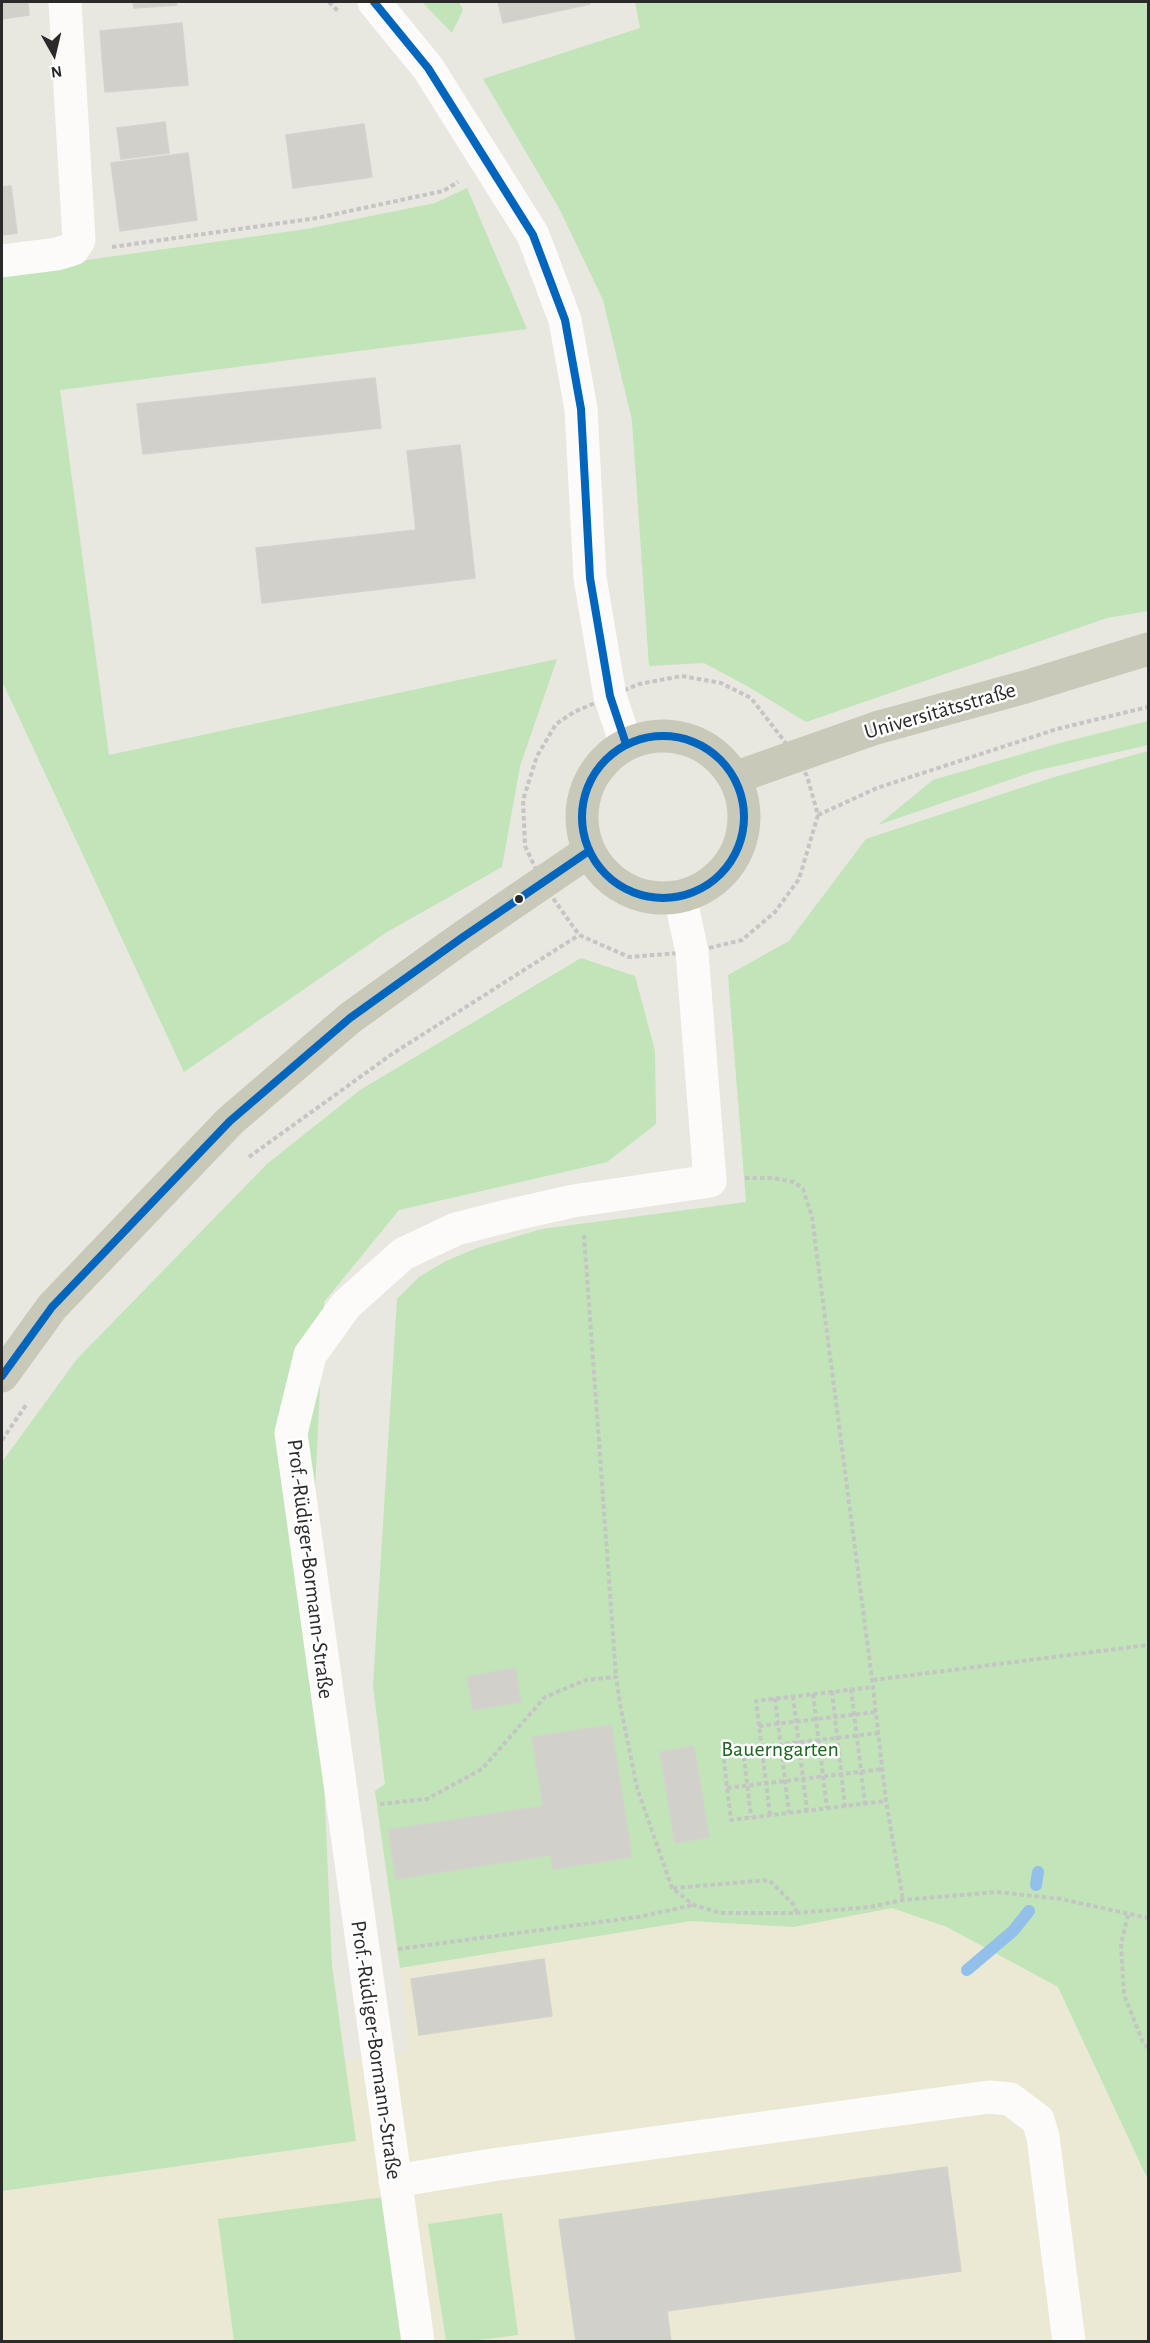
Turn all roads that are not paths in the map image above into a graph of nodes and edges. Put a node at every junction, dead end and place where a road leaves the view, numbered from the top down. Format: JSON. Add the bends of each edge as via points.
{"nodes":[{"id":1,"x":65,"y":2,"type":"edge"},
{"id":2,"x":374,"y":2,"type":"edge"},
{"id":3,"x":2,"y":261,"type":"edge"},
{"id":4,"x":1149,"y":649,"type":"edge"},
{"id":5,"x":626,"y":744,"type":"junction"},
{"id":6,"x":734,"y":778,"type":"junction"},
{"id":7,"x":589,"y":851,"type":"junction"},
{"id":8,"x":681,"y":896,"type":"junction"},
{"id":9,"x":2,"y":1376,"type":"edge"},
{"id":10,"x":395,"y":2181,"type":"junction"},
{"id":11,"x":418,"y":2342,"type":"edge"},
{"id":12,"x":1069,"y":2342,"type":"edge"}],
"edges":[{"from":1,"to":3,"type":"street","via":[[79,240],[73,249],[57,254]]},
{"from":2,"to":5,"type":"street","via":[[428,68],[533,235],[565,320],[581,409],[590,578],[610,696]]},
{"from":4,"to":6,"type":"main road","name":"Universitätsstraße","via":[[876,728]]},
{"from":5,"to":6,"type":"main road","via":[[650,736],[675,737],[699,744],[720,759]]},
{"from":5,"to":7,"type":"main road","via":[[606,759],[591,779],[582,802],[582,827]]},
{"from":6,"to":8,"type":"main road","via":[[743,801],[743,826],[736,850],[723,872],[704,887]]},
{"from":7,"to":8,"type":"main road","via":[[600,869],[636,894],[658,898]]},
{"from":7,"to":9,"type":"main road","via":[[350,1018],[230,1121],[52,1307]]},
{"from":8,"to":10,"type":"street","name":"Prof.-Rüdiger-Bormann-Straße","via":[[693,952],[710,1181],[573,1201],[456,1229],[402,1254],[346,1305],[310,1355],[291,1433]]},
{"from":10,"to":11,"type":"street","name":"Prof.-Rüdiger-Bormann-Straße"},
{"from":10,"to":12,"type":"street","via":[[977,2098],[1010,2099],[1038,2120],[1043,2137]]}]}
